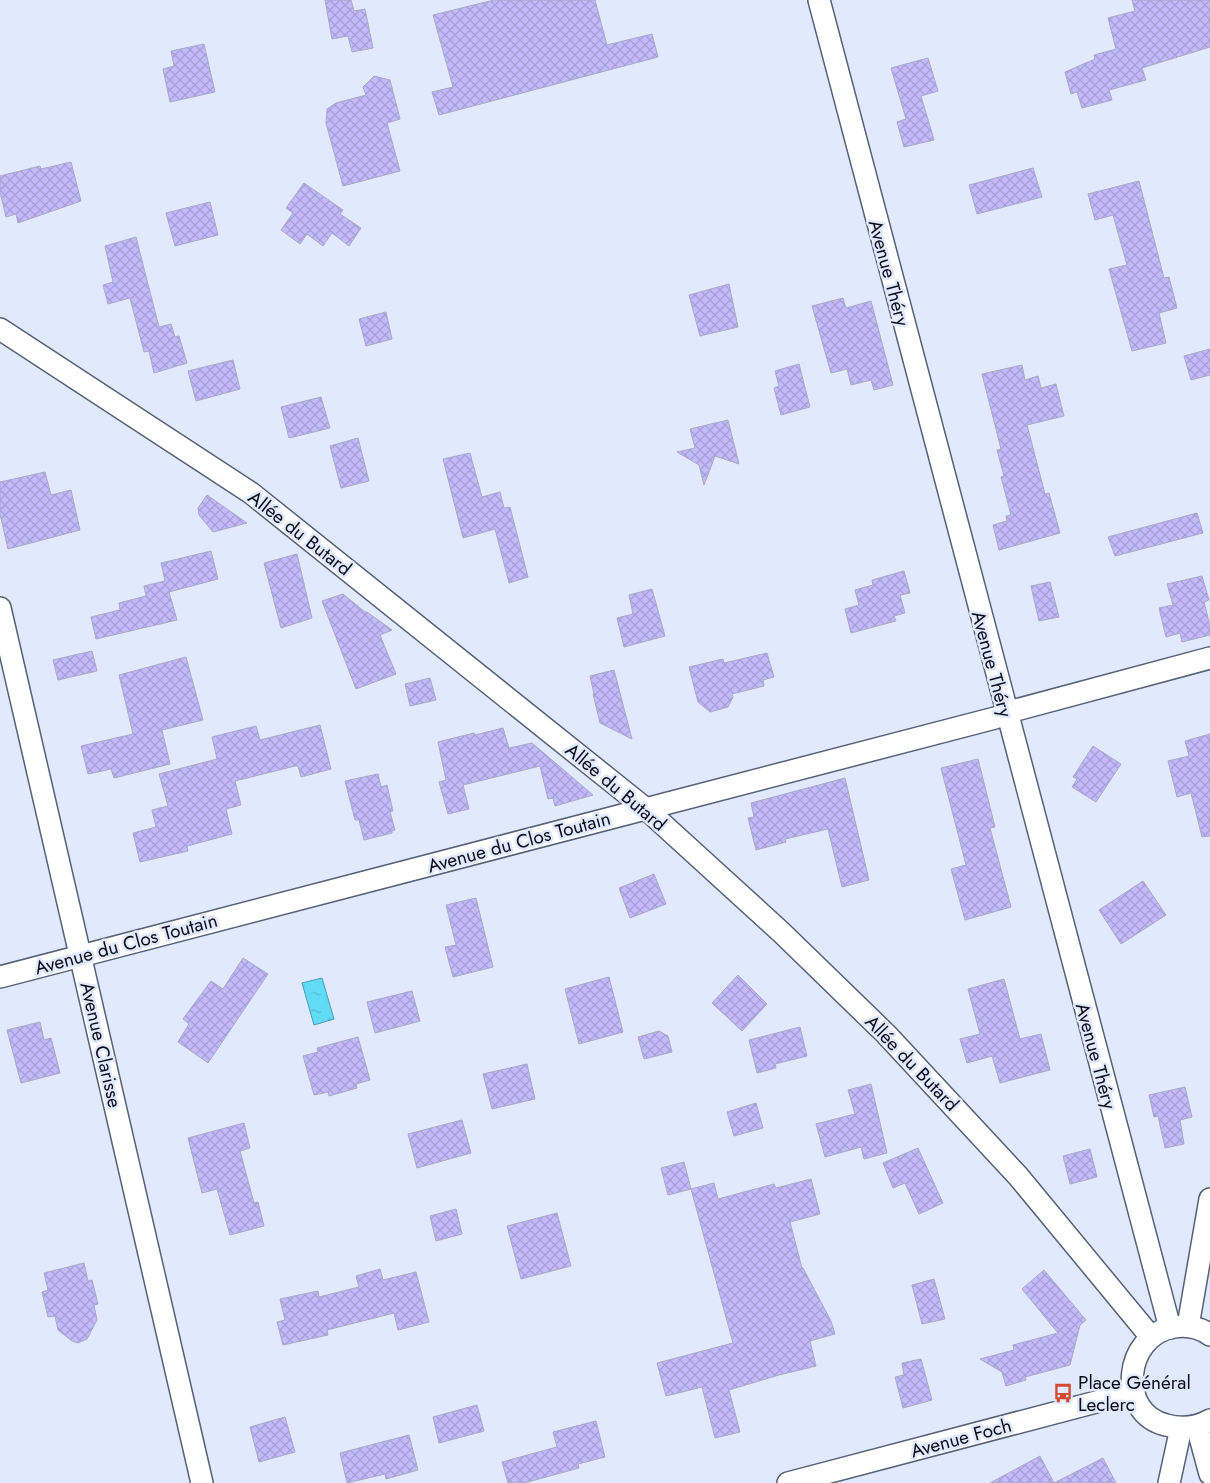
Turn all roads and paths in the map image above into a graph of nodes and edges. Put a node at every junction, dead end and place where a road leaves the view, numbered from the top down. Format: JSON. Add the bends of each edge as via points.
{"nodes":[{"id":1,"x":819,"y":0,"type":"edge"},
{"id":2,"x":0,"y":329,"type":"edge"},
{"id":3,"x":0,"y":608,"type":"edge"},
{"id":4,"x":1210,"y":658,"type":"edge"},
{"id":5,"x":1005,"y":714,"type":"junction"},
{"id":6,"x":646,"y":809,"type":"junction"},
{"id":7,"x":80,"y":955,"type":"junction"},
{"id":8,"x":0,"y":977,"type":"edge"},
{"id":9,"x":1210,"y":1199,"type":"edge"},
{"id":10,"x":1179,"y":1327,"type":"junction"},
{"id":11,"x":1210,"y":1335,"type":"edge"},
{"id":12,"x":1151,"y":1336,"type":"junction"},
{"id":13,"x":1134,"y":1392,"type":"junction"},
{"id":14,"x":1196,"y":1424,"type":"edge"},
{"id":15,"x":1210,"y":1474,"type":"edge"},
{"id":16,"x":202,"y":1483,"type":"edge"},
{"id":17,"x":788,"y":1483,"type":"edge"},
{"id":18,"x":1169,"y":1483,"type":"edge"}],
"edges":[{"from":1,"to":5,"type":"street","name":"Avenue Théry"},
{"from":2,"to":6,"type":"street","name":"Allée du Butard","via":[[251,493]]},
{"from":3,"to":7,"type":"street","name":"Avenue Clarisse"},
{"from":4,"to":5,"type":"street","name":"Avenue du Clos Toutain"},
{"from":5,"to":6,"type":"street","name":"Avenue du Clos Toutain"},
{"from":5,"to":10,"type":"street","name":"Avenue Théry","via":[[1111,1112]]},
{"from":6,"to":7,"type":"street","name":"Avenue du Clos Toutain"},
{"from":6,"to":12,"type":"street","name":"Allée du Butard","via":[[781,932],[886,1034],[1018,1176]]},
{"from":7,"to":8,"type":"street","name":"Avenue du Clos Toutain"},
{"from":7,"to":16,"type":"street","name":"Avenue Clarisse"},
{"from":9,"to":10,"type":"street"},
{"from":10,"to":11,"type":"street","via":[[1204,1330]]},
{"from":10,"to":12,"type":"street"},
{"from":12,"to":13,"type":"street","via":[[1134,1364]]},
{"from":13,"to":14,"type":"street","via":[[1138,1403],[1161,1424]]},
{"from":13,"to":17,"type":"street","name":"Avenue Foch"},
{"from":14,"to":15,"type":"street"},
{"from":14,"to":18,"type":"street"}]}
